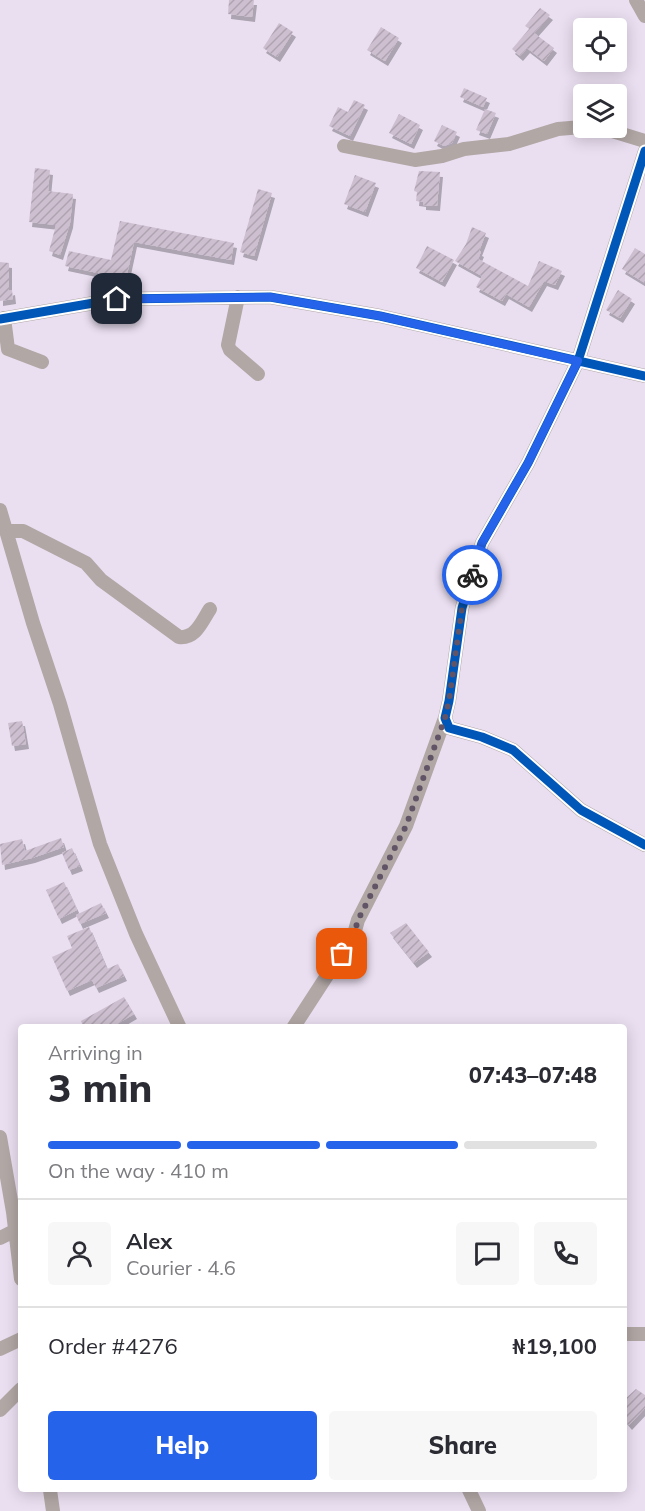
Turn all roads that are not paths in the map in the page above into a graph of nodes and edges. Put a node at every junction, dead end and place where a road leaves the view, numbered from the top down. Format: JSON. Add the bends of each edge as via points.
{"nodes":[{"id":1,"x":636,"y":0,"type":"edge"},
{"id":2,"x":645,"y":16,"type":"edge"},
{"id":3,"x":645,"y":141,"type":"edge"},
{"id":4,"x":344,"y":146,"type":"dead end"},
{"id":5,"x":645,"y":151,"type":"edge"},
{"id":6,"x":238,"y":297,"type":"junction"},
{"id":7,"x":2,"y":319,"type":"edge"},
{"id":8,"x":578,"y":361,"type":"junction"},
{"id":9,"x":42,"y":362,"type":"dead end"},
{"id":10,"x":643,"y":373,"type":"edge"},
{"id":11,"x":258,"y":374,"type":"dead end"},
{"id":12,"x":0,"y":510,"type":"edge"},
{"id":13,"x":6,"y":531,"type":"junction"},
{"id":14,"x":210,"y":609,"type":"dead end"},
{"id":15,"x":445,"y":718,"type":"junction"},
{"id":16,"x":645,"y":845,"type":"edge"},
{"id":17,"x":178,"y":1024,"type":"edge"},
{"id":18,"x":296,"y":1024,"type":"edge"},
{"id":19,"x":0,"y":1137,"type":"edge"},
{"id":20,"x":14,"y":1232,"type":"junction"},
{"id":21,"x":0,"y":1238,"type":"edge"},
{"id":22,"x":18,"y":1246,"type":"edge"},
{"id":23,"x":627,"y":1334,"type":"edge"},
{"id":24,"x":645,"y":1334,"type":"edge"},
{"id":25,"x":18,"y":1340,"type":"edge"},
{"id":26,"x":0,"y":1349,"type":"edge"},
{"id":27,"x":18,"y":1392,"type":"edge"},
{"id":28,"x":0,"y":1410,"type":"edge"},
{"id":29,"x":50,"y":1492,"type":"edge"},
{"id":30,"x":470,"y":1492,"type":"edge"},
{"id":31,"x":53,"y":1511,"type":"edge"},
{"id":32,"x":479,"y":1511,"type":"edge"}],
"edges":[{"from":1,"to":2,"type":"street"},
{"from":3,"to":4,"type":"street","via":[[582,127],[415,160]]},
{"from":5,"to":8,"type":"street"},
{"from":6,"to":7,"type":"street","via":[[117,299]]},
{"from":6,"to":8,"type":"street","via":[[270,297],[380,316]]},
{"from":6,"to":11,"type":"street","via":[[228,345]]},
{"from":7,"to":9,"type":"street","via":[[8,349]]},
{"from":8,"to":10,"type":"street"},
{"from":8,"to":15,"type":"street","via":[[528,463],[482,543],[462,608]]},
{"from":12,"to":13,"type":"street"},
{"from":13,"to":14,"type":"street","via":[[23,531],[86,563],[100,580],[179,637],[194,634]]},
{"from":13,"to":17,"type":"street","via":[[100,844]]},
{"from":15,"to":16,"type":"street","via":[[449,728],[513,750],[581,810]]},
{"from":15,"to":18,"type":"street","via":[[406,826],[354,934]]},
{"from":19,"to":20,"type":"street"},
{"from":20,"to":21,"type":"street"},
{"from":20,"to":22,"type":"street"},
{"from":23,"to":24,"type":"street"},
{"from":25,"to":26,"type":"street"},
{"from":27,"to":28,"type":"street"},
{"from":29,"to":31,"type":"street"},
{"from":30,"to":32,"type":"street"}]}
